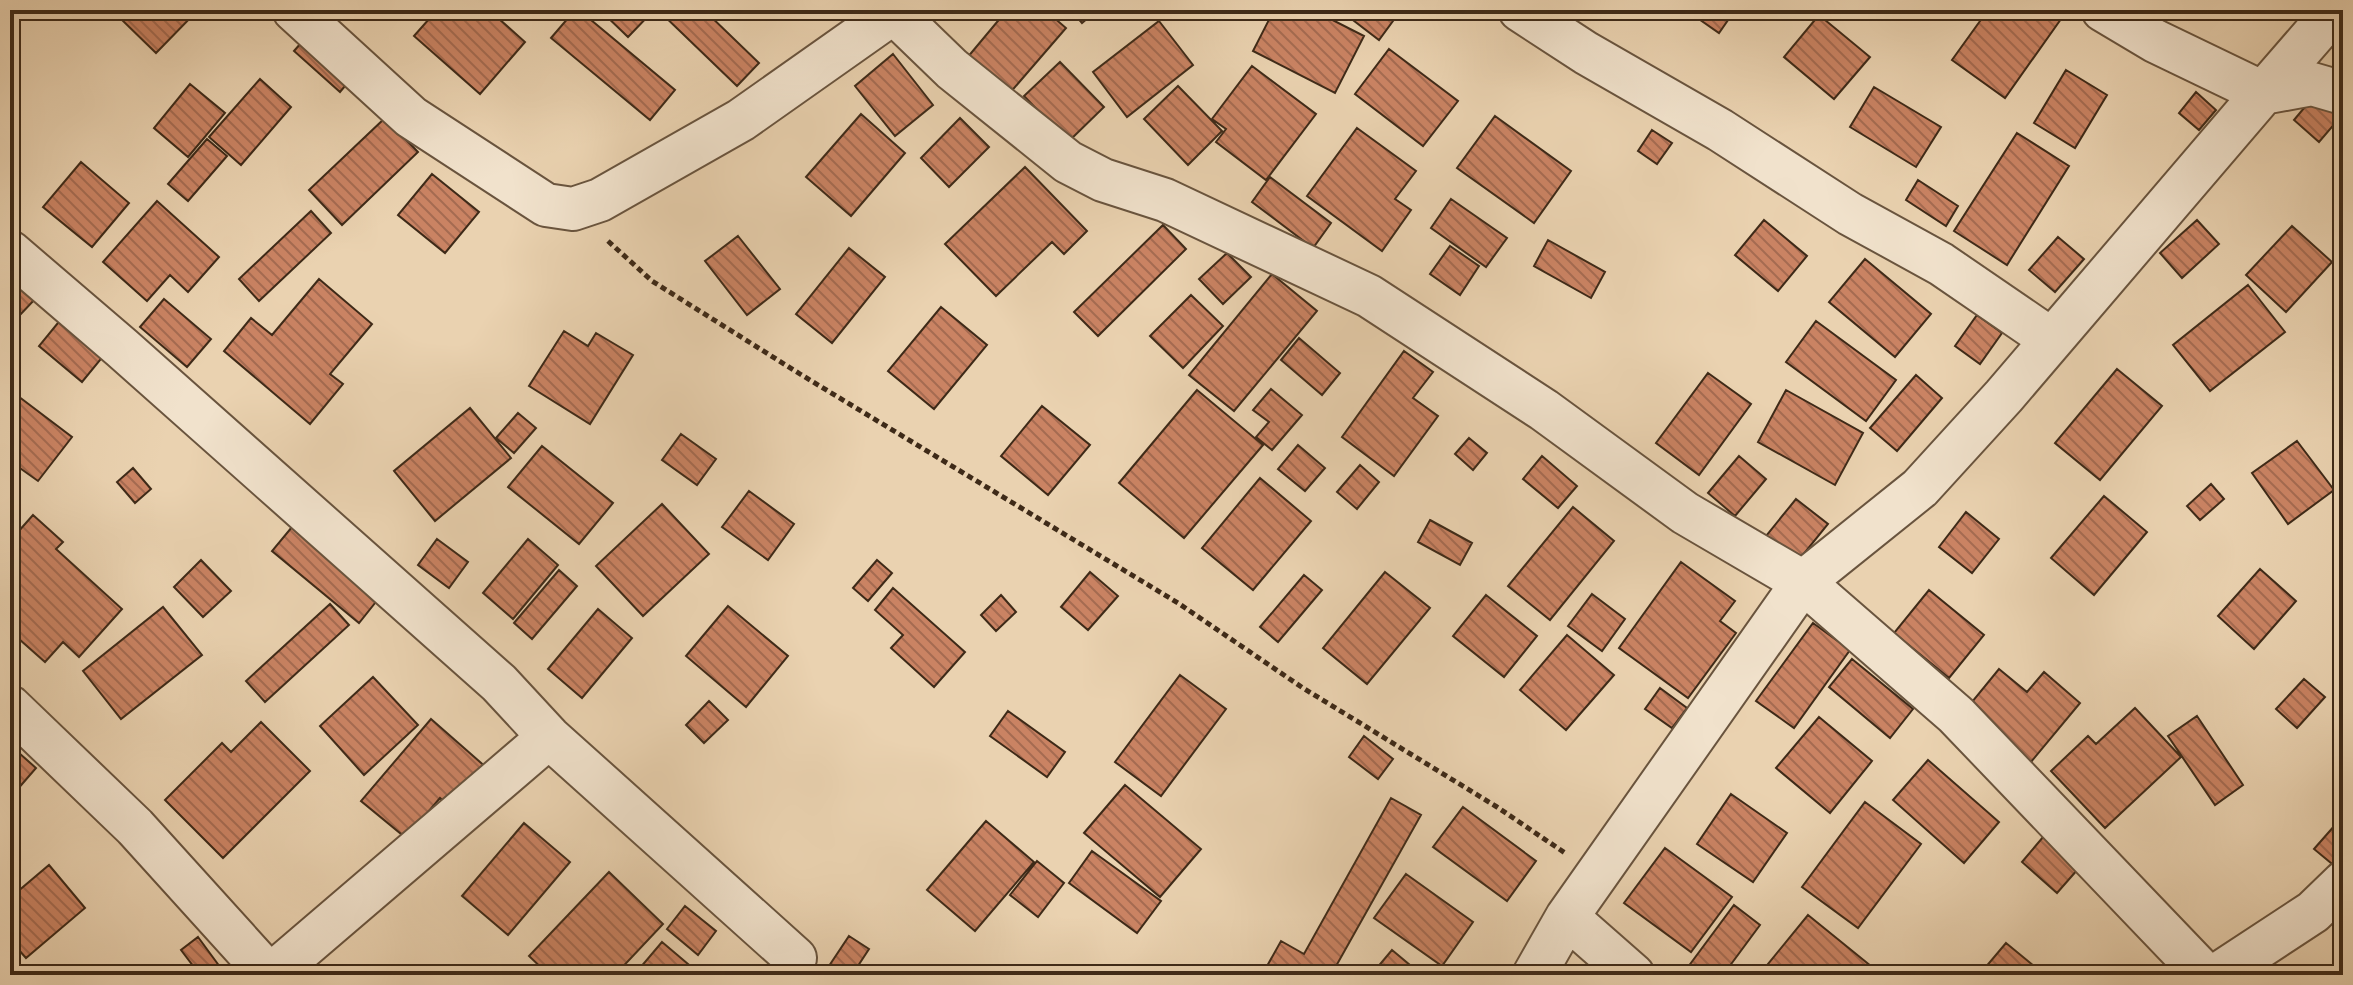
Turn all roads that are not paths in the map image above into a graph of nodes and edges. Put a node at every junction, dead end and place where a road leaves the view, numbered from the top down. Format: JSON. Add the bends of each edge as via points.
{"nodes":[{"id":1,"x":294,"y":10,"type":"edge"},
{"id":2,"x":1520,"y":10,"type":"edge"},
{"id":3,"x":2103,"y":10,"type":"edge"},
{"id":4,"x":2335,"y":10,"type":"edge"},
{"id":5,"x":896,"y":11,"type":"edge"},
{"id":6,"x":2263,"y":93,"type":"junction"},
{"id":7,"x":2343,"y":93,"type":"edge"},
{"id":8,"x":10,"y":252,"type":"edge"},
{"id":9,"x":2052,"y":340,"type":"junction"},
{"id":10,"x":1803,"y":582,"type":"junction"},
{"id":11,"x":10,"y":707,"type":"edge"},
{"id":12,"x":549,"y":737,"type":"junction"},
{"id":13,"x":2343,"y":883,"type":"edge"},
{"id":14,"x":1567,"y":917,"type":"junction"},
{"id":15,"x":795,"y":958,"type":"dead end"},
{"id":16,"x":270,"y":975,"type":"edge"},
{"id":17,"x":1534,"y":975,"type":"edge"},
{"id":18,"x":1633,"y":975,"type":"edge"},
{"id":19,"x":2205,"y":975,"type":"edge"},
{"id":20,"x":2217,"y":975,"type":"edge"}],
"edges":[{"from":1,"to":5,"type":"street","via":[[411,117],[546,205],[573,209],[600,200],[741,120]]},
{"from":2,"to":9,"type":"street","via":[[1850,214],[1941,264]]},
{"from":3,"to":6,"type":"street"},
{"from":4,"to":6,"type":"street"},
{"from":5,"to":10,"type":"street","via":[[952,69],[1068,162],[1165,200],[1369,296],[1544,410],[1685,513]]},
{"from":6,"to":7,"type":"street","via":[[2312,84]]},
{"from":6,"to":9,"type":"street"},
{"from":8,"to":12,"type":"street","via":[[499,683]]},
{"from":9,"to":10,"type":"street","via":[[1920,488]]},
{"from":10,"to":14,"type":"street"},
{"from":10,"to":19,"type":"street","via":[[1956,715]]},
{"from":11,"to":16,"type":"street","via":[[135,827]]},
{"from":12,"to":15,"type":"street"},
{"from":12,"to":16,"type":"street"},
{"from":13,"to":20,"type":"street","via":[[2313,912]]},
{"from":14,"to":17,"type":"street"},
{"from":14,"to":18,"type":"street"}]}
